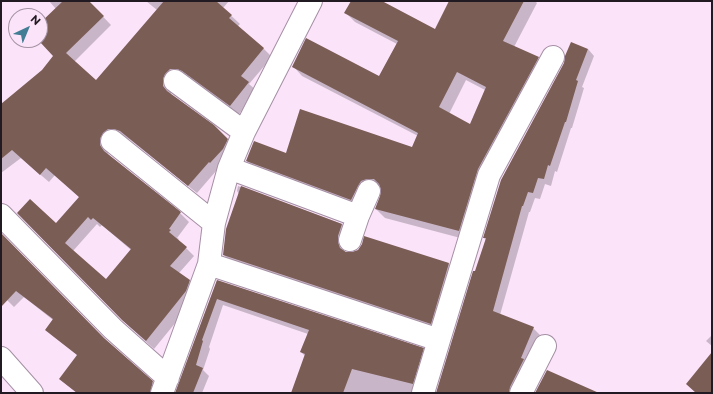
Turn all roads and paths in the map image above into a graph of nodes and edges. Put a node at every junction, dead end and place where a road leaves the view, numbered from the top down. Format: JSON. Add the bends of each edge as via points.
{"nodes":[{"id":1,"x":311,"y":1,"type":"edge"},
{"id":2,"x":553,"y":57,"type":"dead end"},
{"id":3,"x":175,"y":81,"type":"dead end"},
{"id":4,"x":244,"y":132,"type":"junction"},
{"id":5,"x":112,"y":141,"type":"dead end"},
{"id":6,"x":229,"y":168,"type":"junction"},
{"id":7,"x":369,"y":192,"type":"dead end"},
{"id":8,"x":1,"y":215,"type":"edge"},
{"id":9,"x":358,"y":216,"type":"junction"},
{"id":10,"x":214,"y":223,"type":"junction"},
{"id":11,"x":350,"y":240,"type":"dead end"},
{"id":12,"x":209,"y":264,"type":"junction"},
{"id":13,"x":439,"y":340,"type":"junction"},
{"id":14,"x":545,"y":346,"type":"dead end"},
{"id":15,"x":1,"y":358,"type":"edge"},
{"id":16,"x":165,"y":385,"type":"edge"},
{"id":17,"x":32,"y":393,"type":"edge"},
{"id":18,"x":423,"y":393,"type":"edge"},
{"id":19,"x":522,"y":393,"type":"edge"}],
"edges":[{"from":1,"to":4,"type":"street"},
{"from":2,"to":13,"type":"street","via":[[488,175]]},
{"from":3,"to":4,"type":"street"},
{"from":4,"to":6,"type":"street"},
{"from":5,"to":10,"type":"street"},
{"from":6,"to":9,"type":"street"},
{"from":6,"to":10,"type":"street"},
{"from":7,"to":9,"type":"street"},
{"from":8,"to":16,"type":"street"},
{"from":9,"to":11,"type":"street"},
{"from":10,"to":12,"type":"street"},
{"from":12,"to":13,"type":"street"},
{"from":12,"to":16,"type":"street"},
{"from":13,"to":18,"type":"street"},
{"from":14,"to":19,"type":"street"},
{"from":15,"to":17,"type":"street"}]}
